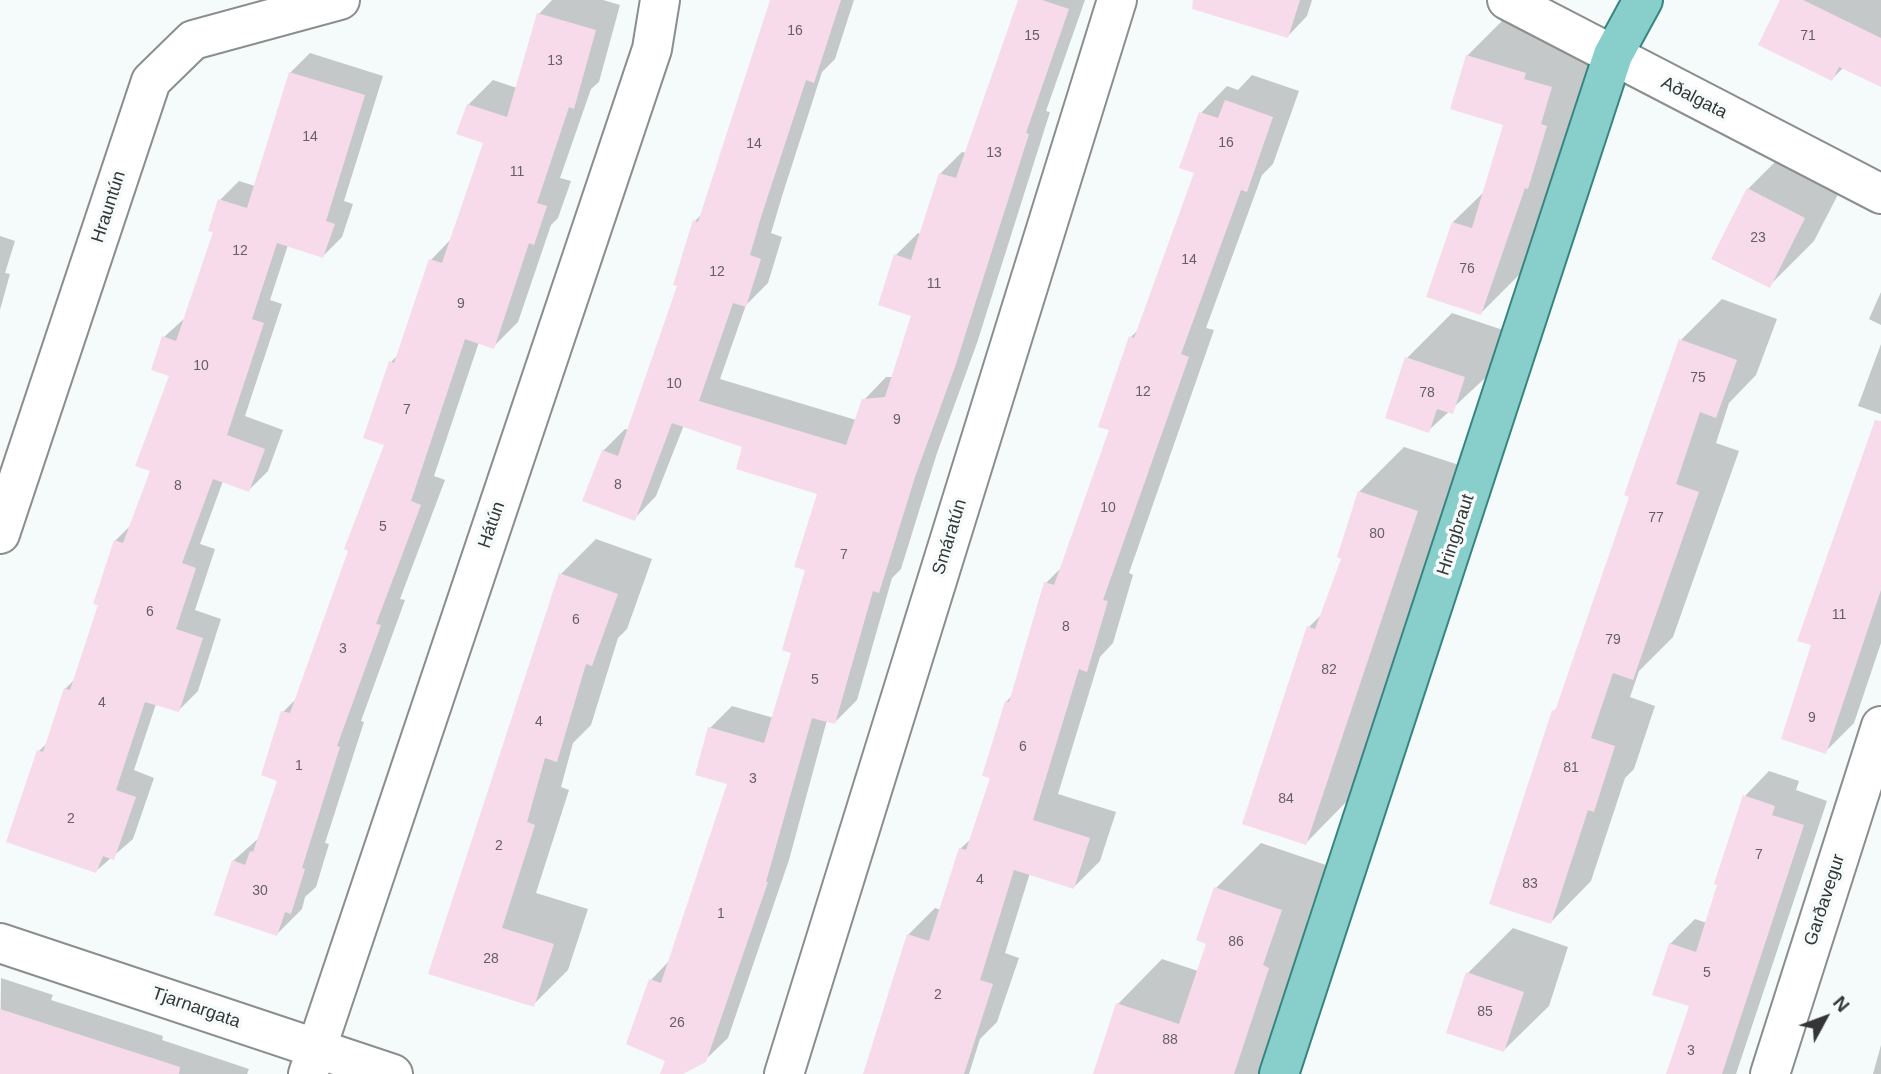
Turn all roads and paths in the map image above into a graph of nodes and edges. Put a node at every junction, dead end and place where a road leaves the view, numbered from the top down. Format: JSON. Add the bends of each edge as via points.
{"nodes":[{"id":1,"x":340,"y":0,"type":"edge"},
{"id":2,"x":660,"y":0,"type":"edge"},
{"id":3,"x":1117,"y":0,"type":"edge"},
{"id":4,"x":1507,"y":0,"type":"edge"},
{"id":5,"x":1643,"y":0,"type":"edge"},
{"id":6,"x":1613,"y":55,"type":"junction"},
{"id":7,"x":1881,"y":194,"type":"edge"},
{"id":8,"x":0,"y":534,"type":"edge"},
{"id":9,"x":1881,"y":726,"type":"edge"},
{"id":10,"x":0,"y":943,"type":"edge"},
{"id":11,"x":312,"y":1061,"type":"edge"},
{"id":12,"x":393,"y":1074,"type":"edge"},
{"id":13,"x":784,"y":1074,"type":"edge"},
{"id":14,"x":1279,"y":1074,"type":"edge"},
{"id":15,"x":1770,"y":1074,"type":"edge"}],
"edges":[{"from":1,"to":8,"type":"street","name":"Hrauntún","via":[[192,40],[151,81]]},
{"from":2,"to":11,"type":"street","name":"Hátún","via":[[652,49]]},
{"from":3,"to":13,"type":"street","name":"Smáratún"},
{"from":4,"to":6,"type":"street","name":"Aðalgata"},
{"from":5,"to":6,"type":"main road","name":"Hringbraut"},
{"from":6,"to":7,"type":"street","name":"Aðalgata"},
{"from":6,"to":14,"type":"main road","name":"Hringbraut"},
{"from":9,"to":15,"type":"street","name":"Garðavegur"},
{"from":10,"to":11,"type":"street","name":"Tjarnargata"},
{"from":11,"to":12,"type":"street","name":"Tjarnargata"}]}
